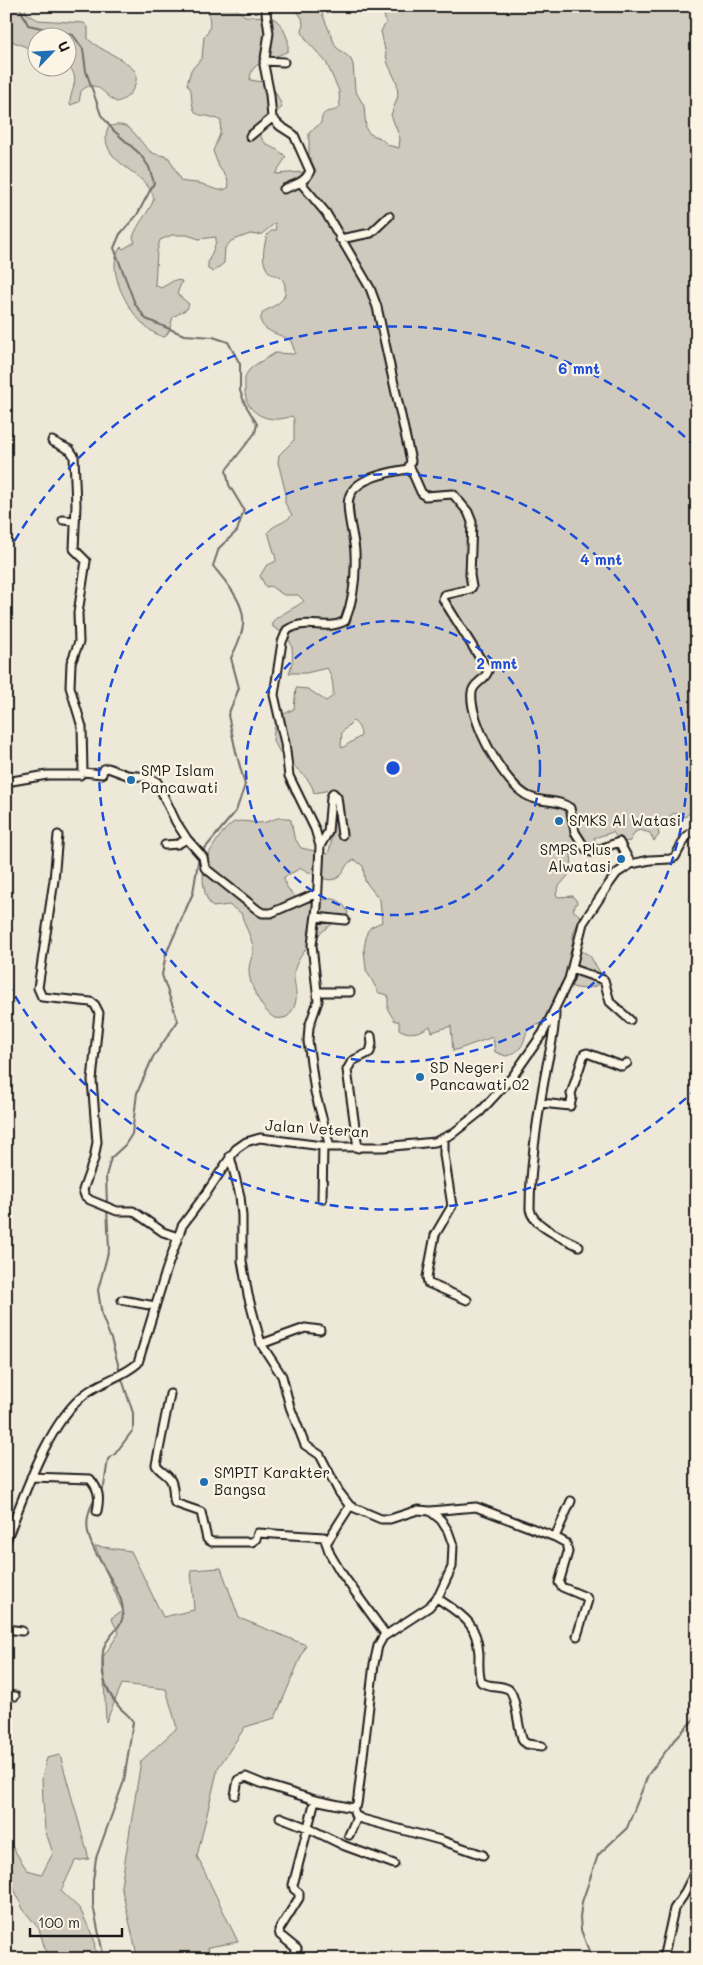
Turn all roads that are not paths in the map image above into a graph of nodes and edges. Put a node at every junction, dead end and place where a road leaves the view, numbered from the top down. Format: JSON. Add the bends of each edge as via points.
{"nodes":[{"id":1,"x":265,"y":6,"type":"edge"},
{"id":2,"x":264,"y":61,"type":"junction"},
{"id":3,"x":284,"y":62,"type":"dead end"},
{"id":4,"x":272,"y":118,"type":"junction"},
{"id":5,"x":250,"y":136,"type":"dead end"},
{"id":6,"x":301,"y":183,"type":"junction"},
{"id":7,"x":284,"y":189,"type":"dead end"},
{"id":8,"x":389,"y":216,"type":"dead end"},
{"id":9,"x":340,"y":239,"type":"junction"},
{"id":10,"x":52,"y":441,"type":"dead end"},
{"id":11,"x":410,"y":467,"type":"junction"},
{"id":12,"x":63,"y":520,"type":"dead end"},
{"id":13,"x":75,"y":521,"type":"junction"},
{"id":14,"x":84,"y":772,"type":"junction"},
{"id":15,"x":6,"y":782,"type":"edge"},
{"id":16,"x":697,"y":828,"type":"edge"},
{"id":17,"x":58,"y":835,"type":"dead end"},
{"id":18,"x":342,"y":835,"type":"dead end"},
{"id":19,"x":187,"y":839,"type":"junction"},
{"id":20,"x":165,"y":845,"type":"dead end"},
{"id":21,"x":320,"y":846,"type":"junction"},
{"id":22,"x":632,"y":864,"type":"junction"},
{"id":23,"x":317,"y":893,"type":"junction"},
{"id":24,"x":316,"y":916,"type":"junction"},
{"id":25,"x":345,"y":920,"type":"dead end"},
{"id":26,"x":572,"y":969,"type":"junction"},
{"id":27,"x":318,"y":992,"type":"junction"},
{"id":28,"x":350,"y":992,"type":"dead end"},
{"id":29,"x":555,"y":1009,"type":"junction"},
{"id":30,"x":630,"y":1020,"type":"dead end"},
{"id":31,"x":371,"y":1036,"type":"dead end"},
{"id":32,"x":627,"y":1063,"type":"dead end"},
{"id":33,"x":541,"y":1103,"type":"junction"},
{"id":34,"x":444,"y":1138,"type":"junction"},
{"id":35,"x":327,"y":1147,"type":"junction"},
{"id":36,"x":358,"y":1148,"type":"junction"},
{"id":37,"x":230,"y":1156,"type":"junction"},
{"id":38,"x":322,"y":1200,"type":"dead end"},
{"id":39,"x":178,"y":1237,"type":"junction"},
{"id":40,"x":580,"y":1246,"type":"dead end"},
{"id":41,"x":122,"y":1300,"type":"dead end"},
{"id":42,"x":467,"y":1300,"type":"dead end"},
{"id":43,"x":155,"y":1306,"type":"junction"},
{"id":44,"x":320,"y":1330,"type":"dead end"},
{"id":45,"x":262,"y":1344,"type":"junction"},
{"id":46,"x":170,"y":1394,"type":"dead end"},
{"id":47,"x":31,"y":1477,"type":"junction"},
{"id":48,"x":571,"y":1501,"type":"dead end"},
{"id":49,"x":350,"y":1506,"type":"junction"},
{"id":50,"x":97,"y":1511,"type":"dead end"},
{"id":51,"x":430,"y":1511,"type":"junction"},
{"id":52,"x":555,"y":1537,"type":"junction"},
{"id":53,"x":6,"y":1540,"type":"edge"},
{"id":54,"x":327,"y":1542,"type":"junction"},
{"id":55,"x":437,"y":1598,"type":"junction"},
{"id":56,"x":6,"y":1629,"type":"edge"},
{"id":57,"x":22,"y":1631,"type":"dead end"},
{"id":58,"x":386,"y":1635,"type":"junction"},
{"id":59,"x":577,"y":1636,"type":"dead end"},
{"id":60,"x":6,"y":1695,"type":"edge"},
{"id":61,"x":15,"y":1696,"type":"dead end"},
{"id":62,"x":542,"y":1746,"type":"dead end"},
{"id":63,"x":235,"y":1795,"type":"dead end"},
{"id":64,"x":315,"y":1800,"type":"junction"},
{"id":65,"x":353,"y":1808,"type":"junction"},
{"id":66,"x":280,"y":1817,"type":"dead end"},
{"id":67,"x":357,"y":1817,"type":"junction"},
{"id":68,"x":308,"y":1828,"type":"junction"},
{"id":69,"x":349,"y":1834,"type":"dead end"},
{"id":70,"x":483,"y":1855,"type":"dead end"},
{"id":71,"x":394,"y":1864,"type":"dead end"},
{"id":72,"x":697,"y":1868,"type":"edge"},
{"id":73,"x":292,"y":1959,"type":"edge"},
{"id":74,"x":663,"y":1959,"type":"edge"}],
"edges":[{"from":1,"to":2,"type":"street","via":[[269,33]]},
{"from":2,"to":3,"type":"street"},
{"from":2,"to":4,"type":"street"},
{"from":4,"to":5,"type":"street"},
{"from":4,"to":6,"type":"street","via":[[294,135],[310,174]]},
{"from":6,"to":7,"type":"street"},
{"from":6,"to":9,"type":"street","via":[[326,212]]},
{"from":8,"to":9,"type":"street","via":[[371,233]]},
{"from":9,"to":11,"type":"street","via":[[370,288],[377,308]]},
{"from":10,"to":13,"type":"street","via":[[70,450],[74,456]]},
{"from":11,"to":21,"type":"street","via":[[373,477],[358,485],[349,496],[356,551],[350,608],[345,621],[337,625],[300,623],[287,630],[282,642],[274,700],[289,776]]},
{"from":11,"to":22,"type":"street","via":[[425,496],[453,494],[470,516],[472,587],[444,595],[443,599],[488,671],[472,692],[481,733],[494,758],[519,792],[570,808],[575,832],[587,851],[619,842]]},
{"from":12,"to":13,"type":"street"},
{"from":13,"to":14,"type":"street","via":[[74,549],[86,561],[78,613],[80,642],[71,663],[70,687],[82,727]]},
{"from":14,"to":15,"type":"street"},
{"from":14,"to":19,"type":"street","via":[[102,774],[108,768],[153,779]]},
{"from":16,"to":22,"type":"street","name":"Jalan Veteran","via":[[670,859]]},
{"from":17,"to":39,"type":"street","via":[[38,988],[42,997],[91,1002],[99,1013],[92,1080],[97,1142],[83,1190],[90,1200],[117,1211],[133,1211],[163,1232]]},
{"from":18,"to":21,"type":"street","via":[[337,798],[333,793],[328,832]]},
{"from":19,"to":20,"type":"street"},
{"from":19,"to":23,"type":"street","via":[[203,857],[205,868],[263,913]]},
{"from":21,"to":23,"type":"street"},
{"from":22,"to":26,"type":"street","name":"Jalan Veteran","via":[[617,873],[589,911]]},
{"from":23,"to":24,"type":"street"},
{"from":24,"to":25,"type":"street"},
{"from":24,"to":27,"type":"street","via":[[312,945]]},
{"from":26,"to":29,"type":"street","name":"Jalan Veteran"},
{"from":26,"to":30,"type":"street","via":[[604,980],[610,1002]]},
{"from":27,"to":28,"type":"street"},
{"from":27,"to":35,"type":"street","via":[[308,1041]]},
{"from":29,"to":33,"type":"street","via":[[554,1039]]},
{"from":29,"to":34,"type":"street","name":"Jalan Veteran","via":[[543,1033],[513,1076],[480,1112]]},
{"from":31,"to":36,"type":"street","via":[[370,1052],[352,1062],[347,1070]]},
{"from":32,"to":33,"type":"street","via":[[622,1066],[584,1054],[570,1106]]},
{"from":33,"to":40,"type":"street","via":[[531,1168],[530,1214],[542,1226]]},
{"from":34,"to":36,"type":"street","name":"Jalan Veteran","via":[[418,1145]]},
{"from":34,"to":42,"type":"street","via":[[452,1206],[435,1235],[428,1283]]},
{"from":35,"to":36,"type":"street","name":"Jalan Veteran"},
{"from":35,"to":37,"type":"street","name":"Jalan Veteran","via":[[260,1138],[246,1142]]},
{"from":35,"to":38,"type":"street"},
{"from":37,"to":39,"type":"street","name":"Jalan Veteran","via":[[182,1226]]},
{"from":37,"to":45,"type":"street","via":[[240,1196],[242,1261]]},
{"from":39,"to":43,"type":"street","name":"Jalan Veteran"},
{"from":41,"to":43,"type":"street"},
{"from":43,"to":47,"type":"street","name":"Jalan Veteran","via":[[138,1363],[85,1394],[69,1410]]},
{"from":44,"to":45,"type":"street","via":[[305,1328]]},
{"from":45,"to":49,"type":"street","via":[[282,1376],[305,1444],[323,1460]]},
{"from":46,"to":54,"type":"street","via":[[156,1465],[171,1480],[175,1503],[201,1512],[206,1539],[212,1542],[252,1542],[258,1533],[321,1536]]},
{"from":47,"to":50,"type":"street","via":[[90,1478],[98,1492]]},
{"from":47,"to":53,"type":"street","name":"Jalan Veteran"},
{"from":48,"to":52,"type":"street"},
{"from":49,"to":51,"type":"street","via":[[381,1519],[418,1510]]},
{"from":49,"to":54,"type":"street"},
{"from":51,"to":52,"type":"street","via":[[476,1507]]},
{"from":51,"to":55,"type":"street","via":[[441,1520],[453,1545],[452,1567]]},
{"from":52,"to":59,"type":"street","via":[[568,1547],[559,1583],[588,1600]]},
{"from":54,"to":58,"type":"street","via":[[330,1554],[345,1579]]},
{"from":55,"to":58,"type":"street","via":[[429,1607]]},
{"from":55,"to":62,"type":"street","via":[[464,1618],[475,1631],[481,1682],[507,1688],[513,1694],[523,1741]]},
{"from":56,"to":57,"type":"street"},
{"from":58,"to":65,"type":"street","via":[[375,1653],[358,1797]]},
{"from":60,"to":61,"type":"street"},
{"from":63,"to":64,"type":"street","via":[[238,1780],[246,1777]]},
{"from":64,"to":65,"type":"street"},
{"from":64,"to":68,"type":"street"},
{"from":65,"to":67,"type":"street"},
{"from":66,"to":68,"type":"street"},
{"from":67,"to":69,"type":"street"},
{"from":67,"to":70,"type":"street"},
{"from":68,"to":71,"type":"street"},
{"from":68,"to":73,"type":"street","via":[[293,1885],[299,1896],[279,1930],[280,1936],[296,1949]]},
{"from":72,"to":74,"type":"street","via":[[674,1909]]}]}
